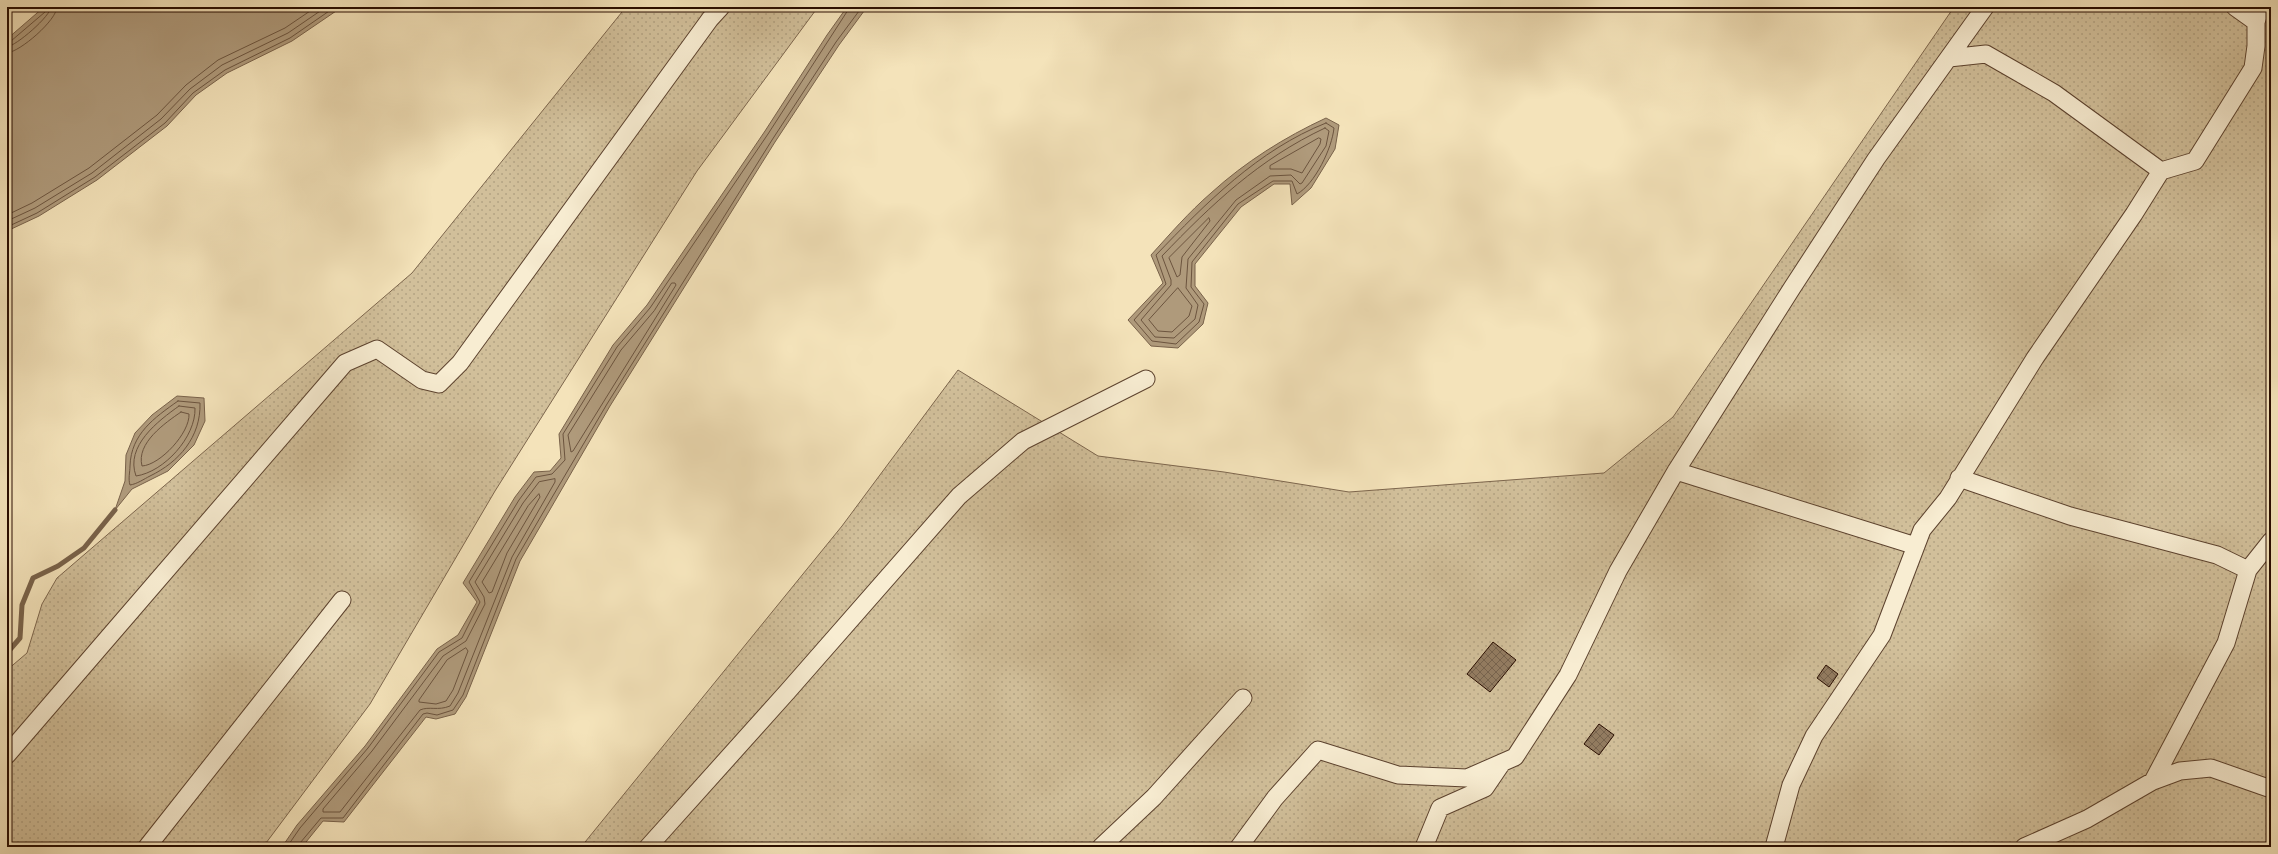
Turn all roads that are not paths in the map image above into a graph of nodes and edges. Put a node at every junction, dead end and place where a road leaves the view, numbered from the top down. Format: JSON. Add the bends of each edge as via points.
{"nodes":[{"id":1,"x":721,"y":7,"type":"edge"},
{"id":2,"x":1985,"y":7,"type":"edge"},
{"id":3,"x":2235,"y":7,"type":"edge"},
{"id":4,"x":2259,"y":14,"type":"edge"},
{"id":5,"x":1949,"y":58,"type":"junction"},
{"id":6,"x":2161,"y":171,"type":"junction"},
{"id":7,"x":1146,"y":379,"type":"dead end"},
{"id":8,"x":1676,"y":471,"type":"junction"},
{"id":9,"x":1959,"y":478,"type":"junction"},
{"id":10,"x":2271,"y":541,"type":"edge"},
{"id":11,"x":1916,"y":546,"type":"junction"},
{"id":12,"x":2248,"y":570,"type":"junction"},
{"id":13,"x":342,"y":600,"type":"dead end"},
{"id":14,"x":1243,"y":698,"type":"dead end"},
{"id":15,"x":7,"y":756,"type":"edge"},
{"id":16,"x":1502,"y":763,"type":"junction"},
{"id":17,"x":2153,"y":781,"type":"junction"},
{"id":18,"x":2271,"y":789,"type":"edge"},
{"id":19,"x":147,"y":847,"type":"edge"},
{"id":20,"x":648,"y":847,"type":"edge"},
{"id":21,"x":1101,"y":847,"type":"edge"},
{"id":22,"x":1239,"y":847,"type":"edge"},
{"id":23,"x":1424,"y":847,"type":"edge"},
{"id":24,"x":1774,"y":847,"type":"edge"},
{"id":25,"x":2024,"y":847,"type":"edge"}],
"edges":[{"from":1,"to":15,"type":"street","via":[[460,363],[439,384],[422,380],[377,349],[345,363]]},
{"from":2,"to":5,"type":"street"},
{"from":3,"to":4,"type":"street"},
{"from":4,"to":6,"type":"street","via":[[2253,68],[2195,161]]},
{"from":5,"to":6,"type":"street","via":[[1986,54],[2054,92]]},
{"from":5,"to":8,"type":"street","via":[[1876,159]]},
{"from":6,"to":9,"type":"street","via":[[2035,358]]},
{"from":7,"to":20,"type":"street","via":[[1024,441],[959,496]]},
{"from":8,"to":11,"type":"street"},
{"from":8,"to":16,"type":"street","via":[[1618,571],[1568,675],[1516,757]]},
{"from":9,"to":11,"type":"street","via":[[1948,498],[1922,530]]},
{"from":9,"to":12,"type":"street","via":[[2070,516],[2217,555]]},
{"from":10,"to":12,"type":"street"},
{"from":11,"to":24,"type":"street","via":[[1882,635],[1807,750],[1791,785]]},
{"from":12,"to":17,"type":"street","via":[[2226,642]]},
{"from":13,"to":19,"type":"street"},
{"from":14,"to":21,"type":"street","via":[[1154,797]]},
{"from":16,"to":22,"type":"street","via":[[1467,778],[1398,775],[1318,750],[1275,798]]},
{"from":16,"to":23,"type":"street","via":[[1485,788],[1440,808]]},
{"from":17,"to":18,"type":"street","via":[[2180,771],[2211,768]]},
{"from":17,"to":25,"type":"street","via":[[2087,819]]}]}
